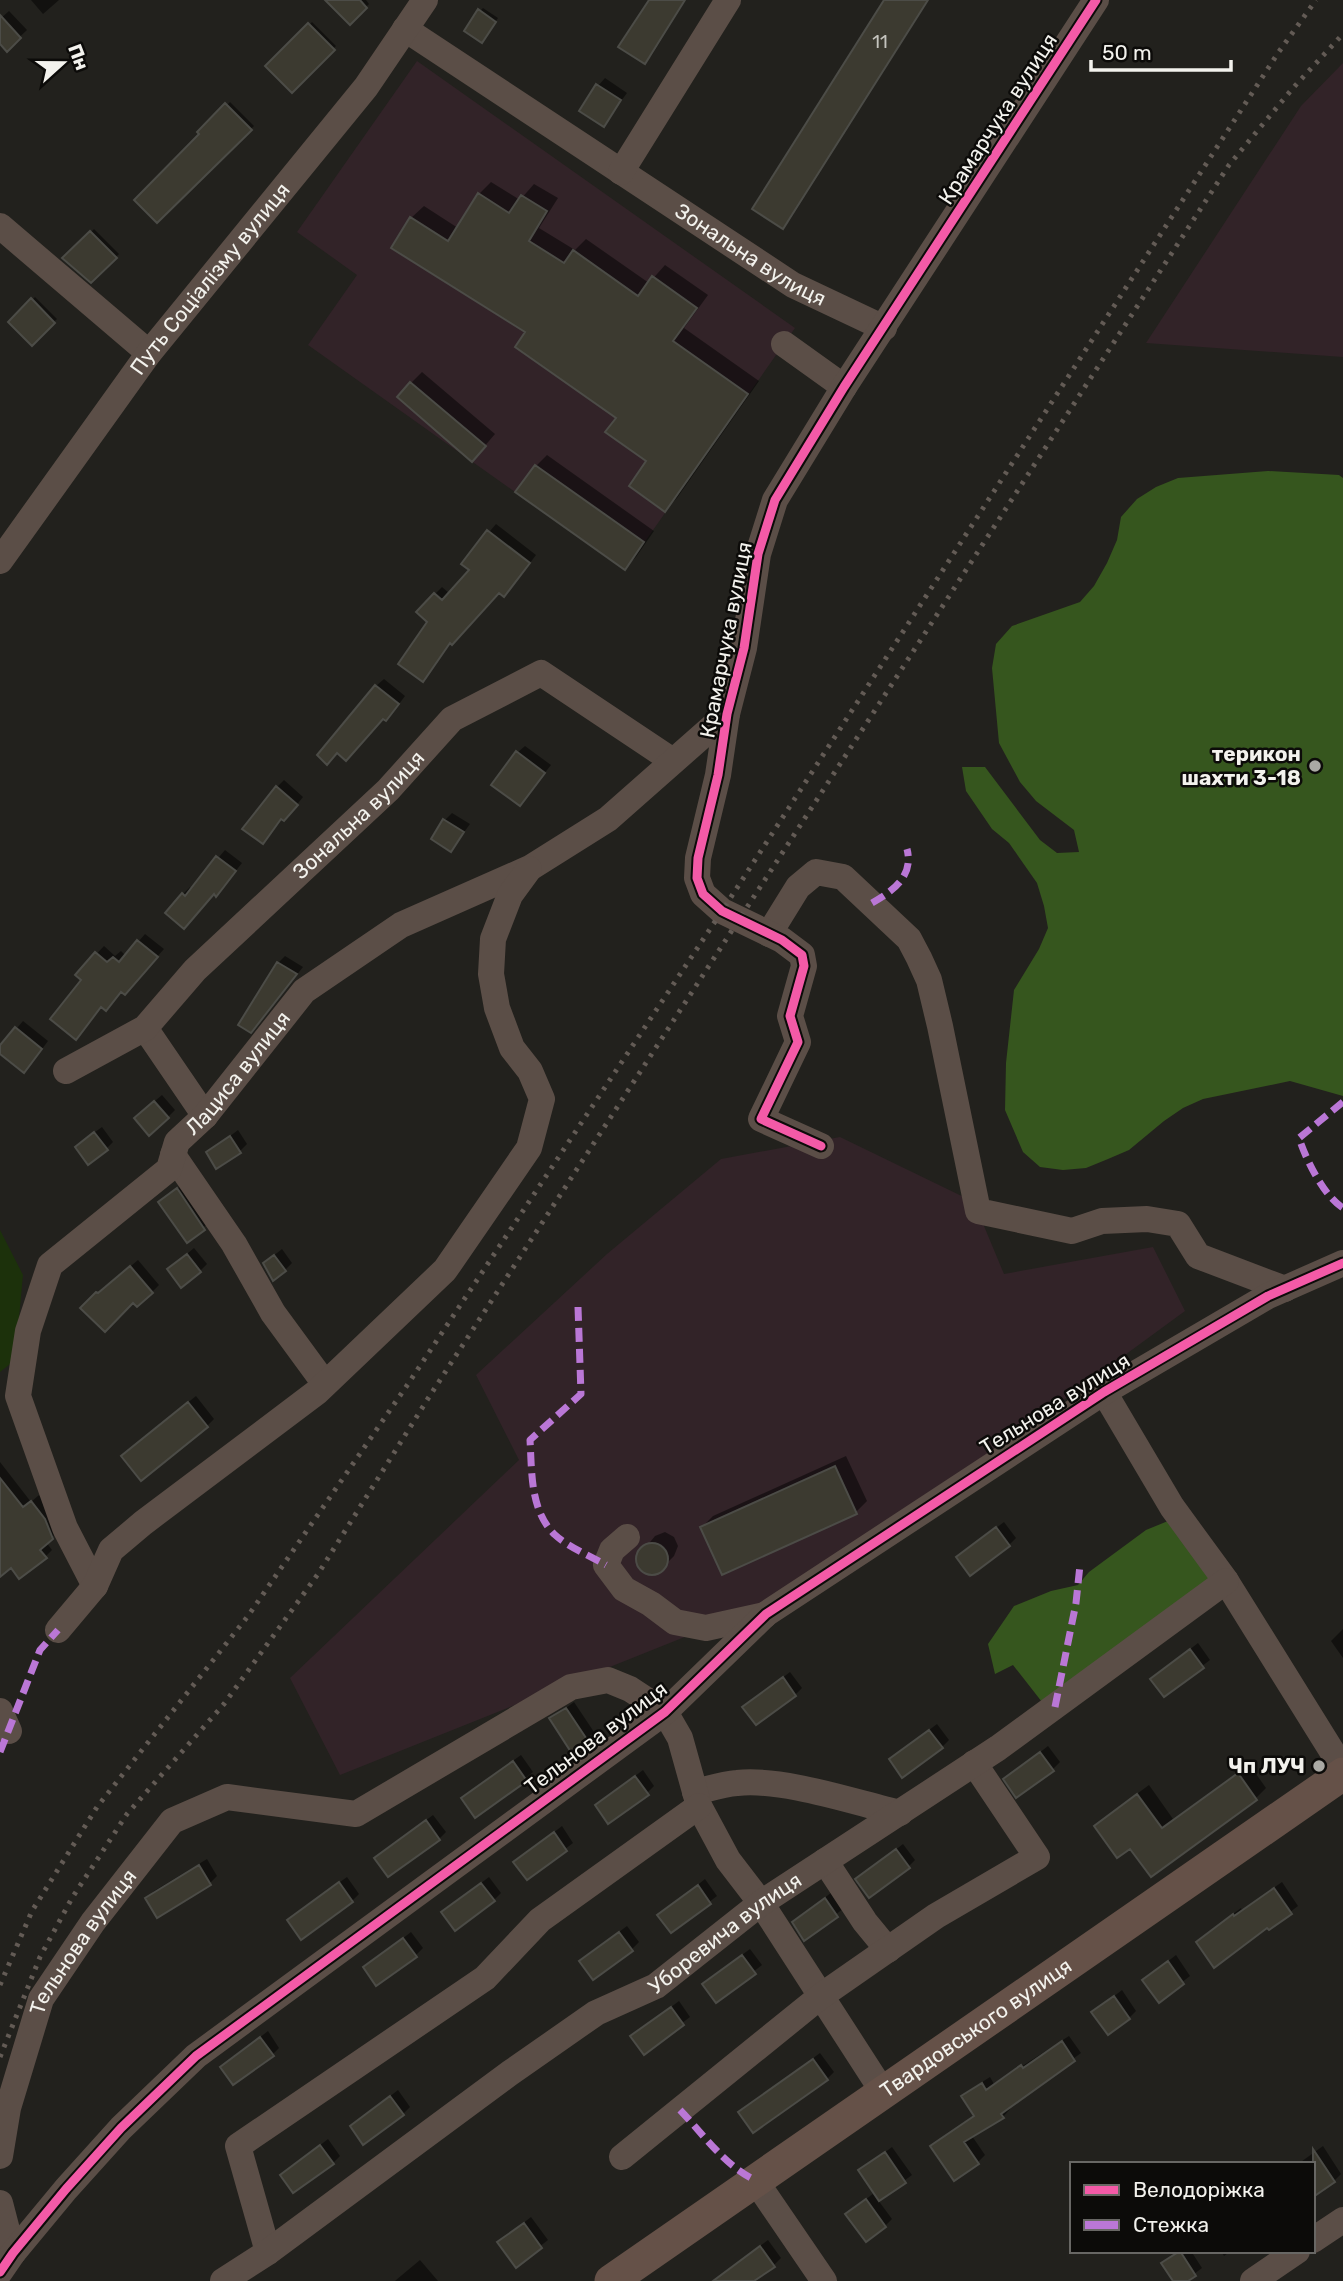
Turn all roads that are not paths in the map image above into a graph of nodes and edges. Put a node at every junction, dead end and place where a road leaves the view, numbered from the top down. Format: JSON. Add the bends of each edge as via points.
{"nodes":[{"id":1,"x":425,"y":0,"type":"edge"},
{"id":2,"x":728,"y":0,"type":"edge"},
{"id":3,"x":1096,"y":0,"type":"edge"},
{"id":4,"x":405,"y":29,"type":"junction"},
{"id":5,"x":621,"y":172,"type":"junction"},
{"id":6,"x":0,"y":226,"type":"edge"},
{"id":7,"x":884,"y":328,"type":"junction"},
{"id":8,"x":784,"y":344,"type":"dead end"},
{"id":9,"x":149,"y":354,"type":"junction"},
{"id":10,"x":844,"y":387,"type":"junction"},
{"id":11,"x":0,"y":561,"type":"edge"},
{"id":12,"x":727,"y":713,"type":"junction"},
{"id":13,"x":673,"y":761,"type":"junction"},
{"id":14,"x":530,"y":868,"type":"junction"},
{"id":15,"x":769,"y":934,"type":"junction"},
{"id":16,"x":145,"y":1028,"type":"junction"},
{"id":17,"x":66,"y":1071,"type":"dead end"},
{"id":18,"x":205,"y":1116,"type":"junction"},
{"id":19,"x":821,"y":1146,"type":"dead end"},
{"id":20,"x":173,"y":1155,"type":"junction"},
{"id":21,"x":1343,"y":1263,"type":"edge"},
{"id":22,"x":1285,"y":1289,"type":"junction"},
{"id":23,"x":325,"y":1384,"type":"junction"},
{"id":24,"x":1104,"y":1392,"type":"junction"},
{"id":25,"x":626,"y":1537,"type":"dead end"},
{"id":26,"x":1226,"y":1581,"type":"junction"},
{"id":27,"x":95,"y":1586,"type":"junction"},
{"id":28,"x":766,"y":1614,"type":"junction"},
{"id":29,"x":58,"y":1630,"type":"dead end"},
{"id":30,"x":664,"y":1712,"type":"junction"},
{"id":31,"x":974,"y":1763,"type":"junction"},
{"id":32,"x":1343,"y":1769,"type":"edge"},
{"id":33,"x":1343,"y":1774,"type":"edge"},
{"id":34,"x":697,"y":1799,"type":"junction"},
{"id":35,"x":901,"y":1812,"type":"junction"},
{"id":36,"x":825,"y":1861,"type":"junction"},
{"id":37,"x":761,"y":1903,"type":"junction"},
{"id":38,"x":888,"y":1950,"type":"junction"},
{"id":39,"x":821,"y":1996,"type":"junction"},
{"id":40,"x":883,"y":2092,"type":"junction"},
{"id":41,"x":0,"y":2156,"type":"edge"},
{"id":42,"x":622,"y":2157,"type":"dead end"},
{"id":43,"x":755,"y":2180,"type":"junction"},
{"id":44,"x":0,"y":2203,"type":"edge"},
{"id":45,"x":1343,"y":2220,"type":"edge"},
{"id":46,"x":1315,"y":2239,"type":"edge"},
{"id":47,"x":268,"y":2252,"type":"junction"},
{"id":48,"x":1294,"y":2253,"type":"edge"},
{"id":49,"x":7,"y":2262,"type":"edge"},
{"id":50,"x":223,"y":2281,"type":"edge"},
{"id":51,"x":611,"y":2281,"type":"edge"},
{"id":52,"x":824,"y":2281,"type":"edge"},
{"id":53,"x":1253,"y":2281,"type":"edge"}],
"edges":[{"from":1,"to":4,"type":"street","name":"Путь Соціалізму вулиця"},
{"from":2,"to":5,"type":"street"},
{"from":3,"to":7,"type":"street","name":"Крамарчука вулиця"},
{"from":4,"to":5,"type":"street","name":"Зональна вулиця"},
{"from":4,"to":9,"type":"street","name":"Путь Соціалізму вулиця","via":[[366,87]]},
{"from":5,"to":7,"type":"street","name":"Зональна вулиця","via":[[793,285]]},
{"from":6,"to":9,"type":"street"},
{"from":7,"to":10,"type":"street","name":"Крамарчука вулиця"},
{"from":8,"to":10,"type":"street"},
{"from":9,"to":11,"type":"street","name":"Путь Соціалізму вулиця"},
{"from":10,"to":12,"type":"street","name":"Крамарчука вулиця","via":[[775,500],[758,554],[744,648]]},
{"from":12,"to":13,"type":"street","name":"Лациса вулиця"},
{"from":12,"to":15,"type":"street","name":"Крамарчука вулиця","via":[[697,878],[704,894],[723,911]]},
{"from":13,"to":14,"type":"street","name":"Лациса вулиця","via":[[608,819]]},
{"from":13,"to":16,"type":"street","name":"Зональна вулиця","via":[[541,673],[452,719],[388,790],[195,970]]},
{"from":14,"to":18,"type":"street","name":"Лациса вулиця","via":[[401,925],[304,991]]},
{"from":14,"to":23,"type":"street","via":[[510,895],[493,939],[491,974],[497,1008],[512,1048],[530,1071],[542,1099],[529,1148],[444,1270]]},
{"from":15,"to":19,"type":"street","name":"Крамарчука вулиця","via":[[802,954],[804,967],[790,1016],[798,1042],[761,1119]]},
{"from":15,"to":22,"type":"street","via":[[798,887],[817,872],[843,877],[909,939],[929,980],[978,1211],[1072,1231],[1102,1221],[1147,1219],[1178,1224],[1198,1256]]},
{"from":16,"to":17,"type":"street","name":"Зональна вулиця"},
{"from":16,"to":18,"type":"street"},
{"from":18,"to":20,"type":"street","name":"Лациса вулиця","via":[[177,1142]]},
{"from":20,"to":23,"type":"street","via":[[234,1244],[273,1313]]},
{"from":20,"to":27,"type":"street","name":"Лациса вулиця","via":[[169,1169],[50,1265],[28,1331],[19,1396],[65,1528]]},
{"from":21,"to":22,"type":"street","name":"Тельнова вулиця"},
{"from":22,"to":24,"type":"street","name":"Тельнова вулиця"},
{"from":23,"to":27,"type":"street","via":[[111,1550]]},
{"from":24,"to":26,"type":"street","via":[[1172,1507]]},
{"from":24,"to":28,"type":"street","name":"Тельнова вулиця"},
{"from":25,"to":28,"type":"street","via":[[612,1550],[606,1565],[624,1589],[675,1622],[706,1628]]},
{"from":26,"to":31,"type":"street","name":"Уборевича вулиця"},
{"from":26,"to":32,"type":"street"},
{"from":27,"to":29,"type":"street"},
{"from":28,"to":30,"type":"street","name":"Тельнова вулиця"},
{"from":30,"to":34,"type":"street","via":[[680,1738]]},
{"from":30,"to":41,"type":"street","name":"Тельнова вулиця","via":[[608,1680],[571,1687],[356,1814],[227,1797],[172,1821],[93,1922],[41,2000],[8,2108]]},
{"from":30,"to":49,"type":"street","name":"Тельнова вулиця","via":[[196,2056],[121,2128]]},
{"from":31,"to":35,"type":"street","name":"Уборевича вулиця"},
{"from":31,"to":38,"type":"street","via":[[1037,1857]]},
{"from":33,"to":40,"type":"main road","name":"Твардовського вулиця"},
{"from":34,"to":35,"type":"street","via":[[736,1783],[765,1783]]},
{"from":34,"to":37,"type":"street","via":[[728,1860]]},
{"from":34,"to":47,"type":"street","via":[[540,1920],[485,1978],[238,2146]]},
{"from":35,"to":36,"type":"street","name":"Уборевича вулиця"},
{"from":36,"to":37,"type":"street","name":"Уборевича вулиця"},
{"from":36,"to":38,"type":"street"},
{"from":37,"to":39,"type":"street"},
{"from":37,"to":47,"type":"street","name":"Уборевича вулиця","via":[[656,1986],[596,2013]]},
{"from":38,"to":39,"type":"street"},
{"from":39,"to":40,"type":"street"},
{"from":39,"to":42,"type":"street"},
{"from":40,"to":43,"type":"main road","name":"Твардовського вулиця"},
{"from":43,"to":51,"type":"main road","name":"Твардовського вулиця"},
{"from":43,"to":52,"type":"street"},
{"from":44,"to":49,"type":"street","name":"Тельнова вулиця"},
{"from":45,"to":46,"type":"street"},
{"from":47,"to":50,"type":"street","name":"Уборевича вулиця"},
{"from":48,"to":53,"type":"street"}]}
